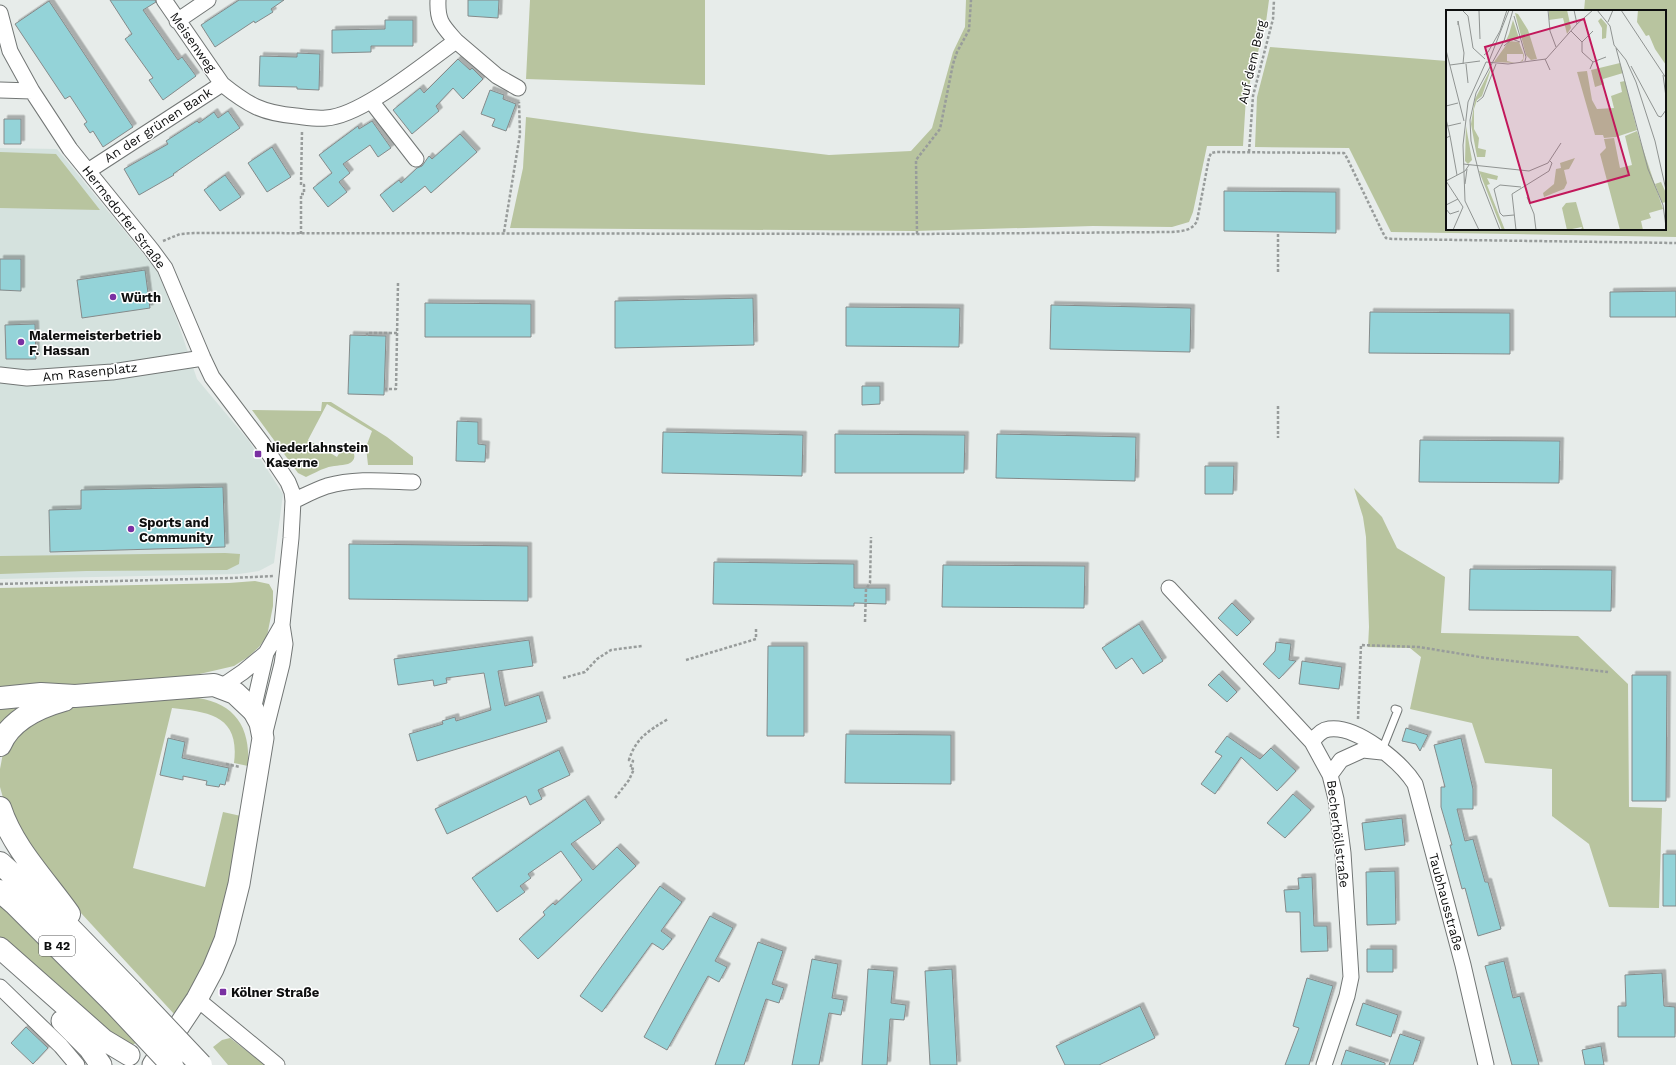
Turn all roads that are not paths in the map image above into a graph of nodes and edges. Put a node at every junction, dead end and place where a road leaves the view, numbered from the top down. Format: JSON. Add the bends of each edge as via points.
{"nodes":[{"id":1,"x":164,"y":0,"type":"edge"},
{"id":2,"x":208,"y":0,"type":"edge"},
{"id":3,"x":438,"y":0,"type":"edge"},
{"id":4,"x":0,"y":13,"type":"edge"},
{"id":5,"x":177,"y":21,"type":"junction"},
{"id":6,"x":456,"y":41,"type":"junction"},
{"id":7,"x":222,"y":84,"type":"junction"},
{"id":8,"x":518,"y":88,"type":"road end"},
{"id":9,"x":0,"y":90,"type":"edge"},
{"id":10,"x":32,"y":91,"type":"junction"},
{"id":11,"x":371,"y":101,"type":"junction"},
{"id":12,"x":416,"y":159,"type":"dead end"},
{"id":13,"x":88,"y":171,"type":"junction"},
{"id":14,"x":203,"y":358,"type":"junction"},
{"id":15,"x":0,"y":375,"type":"edge"},
{"id":16,"x":413,"y":482,"type":"dead end"},
{"id":17,"x":293,"y":501,"type":"junction"},
{"id":18,"x":1169,"y":588,"type":"dead end"},
{"id":19,"x":282,"y":625,"type":"junction"},
{"id":20,"x":266,"y":653,"type":"junction"},
{"id":21,"x":282,"y":664,"type":"junction"},
{"id":22,"x":221,"y":687,"type":"junction"},
{"id":23,"x":75,"y":696,"type":"junction"},
{"id":24,"x":0,"y":698,"type":"edge"},
{"id":25,"x":1395,"y":708,"type":"dead end"},
{"id":26,"x":253,"y":710,"type":"junction"},
{"id":27,"x":264,"y":738,"type":"junction"},
{"id":28,"x":0,"y":745,"type":"edge"},
{"id":29,"x":1315,"y":747,"type":"junction"},
{"id":30,"x":1363,"y":750,"type":"junction"},
{"id":31,"x":1382,"y":751,"type":"junction"},
{"id":32,"x":1330,"y":775,"type":"junction"},
{"id":33,"x":0,"y":808,"type":"edge"},
{"id":34,"x":0,"y":863,"type":"edge"},
{"id":35,"x":0,"y":890,"type":"edge"},
{"id":36,"x":0,"y":948,"type":"edge"},
{"id":37,"x":99,"y":958,"type":"junction"},
{"id":38,"x":0,"y":961,"type":"edge"},
{"id":39,"x":0,"y":987,"type":"edge"},
{"id":40,"x":122,"y":996,"type":"junction"},
{"id":41,"x":197,"y":1000,"type":"junction"},
{"id":42,"x":121,"y":1060,"type":"edge"},
{"id":43,"x":77,"y":1065,"type":"edge"},
{"id":44,"x":101,"y":1065,"type":"edge"},
{"id":45,"x":154,"y":1065,"type":"edge"},
{"id":46,"x":172,"y":1065,"type":"edge"},
{"id":47,"x":201,"y":1065,"type":"edge"},
{"id":48,"x":277,"y":1065,"type":"edge"},
{"id":49,"x":1324,"y":1065,"type":"edge"},
{"id":50,"x":1486,"y":1065,"type":"edge"}],
"edges":[{"from":1,"to":5,"type":"street","name":"Meisenweg"},
{"from":2,"to":5,"type":"street"},
{"from":3,"to":6,"type":"street","via":[[437,14],[444,28]]},
{"from":4,"to":10,"type":"street","name":"Hermsdorfer Straße","via":[[10,51]]},
{"from":5,"to":7,"type":"street","name":"Meisenweg"},
{"from":6,"to":8,"type":"street","via":[[497,76]]},
{"from":6,"to":11,"type":"street","name":"An der grünen Bank"},
{"from":7,"to":11,"type":"street","name":"An der grünen Bank","via":[[250,104],[273,114],[327,118]]},
{"from":7,"to":13,"type":"street","name":"An der grünen Bank"},
{"from":9,"to":10,"type":"street"},
{"from":10,"to":13,"type":"street","name":"Hermsdorfer Straße","via":[[70,149]]},
{"from":11,"to":12,"type":"street"},
{"from":13,"to":14,"type":"street","name":"Hermsdorfer Straße","via":[[165,268]]},
{"from":14,"to":15,"type":"street","name":"Am Rasenplatz","via":[[112,372],[27,378]]},
{"from":14,"to":17,"type":"street","name":"Hermsdorfer Straße","via":[[215,381],[288,482]]},
{"from":16,"to":17,"type":"street","via":[[360,481],[340,484],[315,490]]},
{"from":17,"to":19,"type":"street","name":"Hermsdorfer Straße"},
{"from":18,"to":29,"type":"street","name":"Becherhöllstraße"},
{"from":19,"to":20,"type":"street","name":"Hermsdorfer Straße"},
{"from":19,"to":21,"type":"street","name":"Hermsdorfer Straße","via":[[285,644]]},
{"from":20,"to":22,"type":"street","name":"Hermsdorfer Straße"},
{"from":20,"to":26,"type":"street","name":"Hermsdorfer Straße"},
{"from":21,"to":26,"type":"street","name":"Hermsdorfer Straße","via":[[268,692]]},
{"from":21,"to":27,"type":"street","name":"Hermsdorfer Straße"},
{"from":22,"to":23,"type":"highway","via":[[206,685]]},
{"from":22,"to":26,"type":"highway","via":[[241,698]]},
{"from":23,"to":24,"type":"highway","via":[[41,694]]},
{"from":23,"to":28,"type":"highway","via":[[42,706],[18,721],[3,737]]},
{"from":25,"to":31,"type":"lane","via":[[1398,710]]},
{"from":26,"to":27,"type":"street"},
{"from":27,"to":41,"type":"street","via":[[238,884],[225,940]]},
{"from":29,"to":30,"type":"street","via":[[1336,752]]},
{"from":29,"to":31,"type":"street","name":"Taubhausstraße","via":[[1320,732],[1328,729],[1344,730],[1357,735]]},
{"from":29,"to":32,"type":"street","name":"Becherhöllstraße"},
{"from":30,"to":31,"type":"street"},
{"from":30,"to":32,"type":"street","via":[[1341,760]]},
{"from":31,"to":50,"type":"street","name":"Taubhausstraße","via":[[1402,767],[1415,784],[1463,965]]},
{"from":32,"to":49,"type":"street","name":"Becherhöllstraße","via":[[1336,799],[1343,854],[1351,977]]},
{"from":33,"to":37,"type":"highway","via":[[15,841]]},
{"from":34,"to":37,"type":"highway","number":"B 42"},
{"from":35,"to":40,"type":"highway","number":"B 42"},
{"from":36,"to":42,"type":"street","via":[[104,1040]]},
{"from":37,"to":40,"type":"highway","number":"B 42"},
{"from":38,"to":44,"type":"street","via":[[76,1034]]},
{"from":39,"to":43,"type":"street"},
{"from":40,"to":46,"type":"highway","number":"B 42","bridge":true},
{"from":40,"to":47,"type":"highway","number":"B 42","bridge":true},
{"from":41,"to":45,"type":"street"},
{"from":41,"to":48,"type":"street"},
{"from":42,"to":45,"type":"street","via":[[142,1056]]}]}
